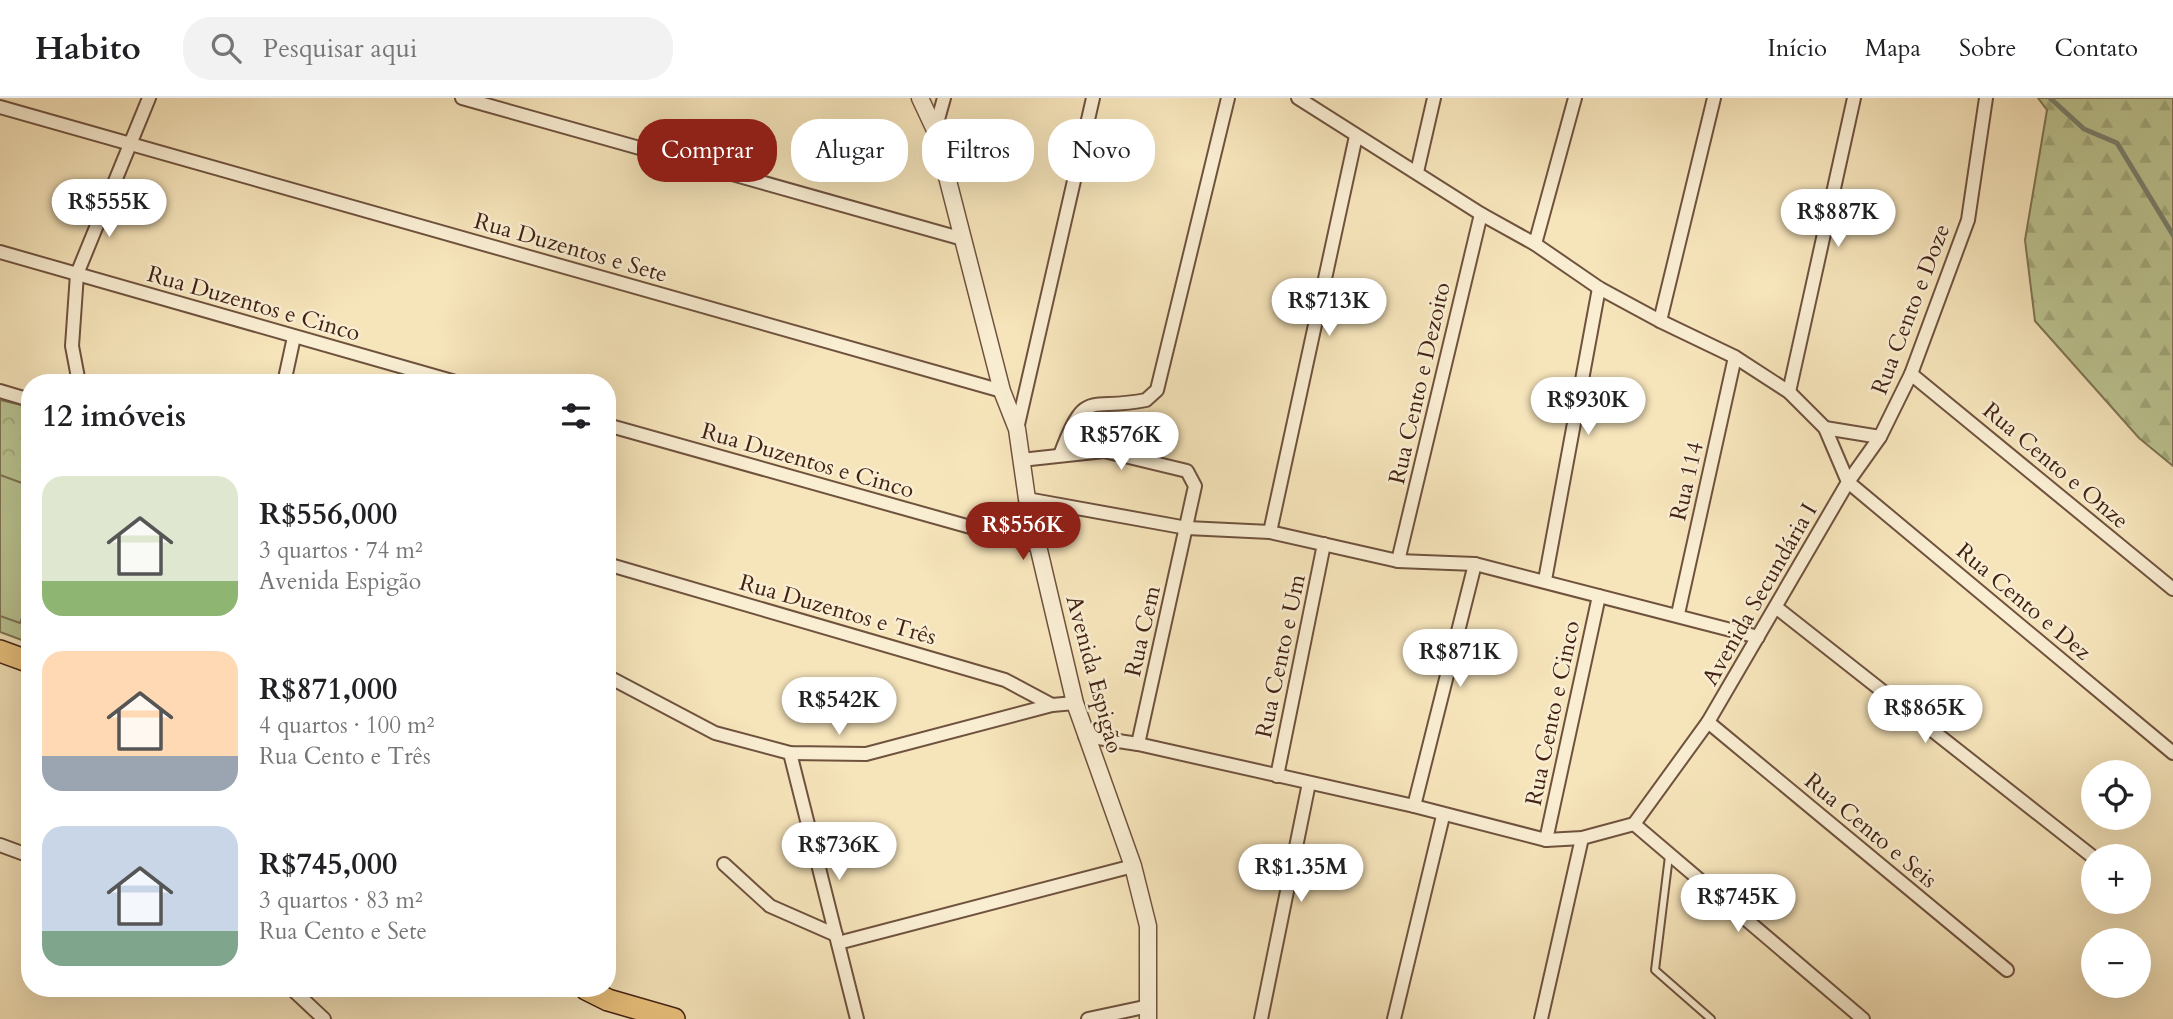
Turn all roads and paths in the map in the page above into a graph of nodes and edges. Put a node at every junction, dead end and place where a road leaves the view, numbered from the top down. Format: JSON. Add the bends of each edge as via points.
{"nodes":[{"id":1,"x":149,"y":98,"type":"edge"},
{"id":2,"x":462,"y":98,"type":"edge"},
{"id":3,"x":919,"y":98,"type":"edge"},
{"id":4,"x":944,"y":98,"type":"edge"},
{"id":5,"x":1093,"y":98,"type":"edge"},
{"id":6,"x":1228,"y":98,"type":"edge"},
{"id":7,"x":1297,"y":98,"type":"edge"},
{"id":8,"x":1434,"y":98,"type":"edge"},
{"id":9,"x":1575,"y":98,"type":"edge"},
{"id":10,"x":1714,"y":98,"type":"edge"},
{"id":11,"x":1854,"y":98,"type":"edge"},
{"id":12,"x":1986,"y":98,"type":"edge"},
{"id":13,"x":0,"y":107,"type":"edge"},
{"id":14,"x":930,"y":119,"type":"edge"},
{"id":15,"x":938,"y":119,"type":"edge"},
{"id":16,"x":1356,"y":136,"type":"junction"},
{"id":17,"x":128,"y":143,"type":"junction"},
{"id":18,"x":1417,"y":172,"type":"junction"},
{"id":19,"x":948,"y":182,"type":"edge"},
{"id":20,"x":1481,"y":214,"type":"junction"},
{"id":21,"x":962,"y":239,"type":"junction"},
{"id":22,"x":1535,"y":244,"type":"junction"},
{"id":23,"x":0,"y":252,"type":"edge"},
{"id":24,"x":77,"y":274,"type":"junction"},
{"id":25,"x":1599,"y":288,"type":"junction"},
{"id":26,"x":1660,"y":321,"type":"junction"},
{"id":27,"x":294,"y":337,"type":"junction"},
{"id":28,"x":1735,"y":357,"type":"junction"},
{"id":29,"x":77,"y":374,"type":"edge"},
{"id":30,"x":286,"y":374,"type":"edge"},
{"id":31,"x":427,"y":374,"type":"edge"},
{"id":32,"x":1912,"y":374,"type":"junction"},
{"id":33,"x":0,"y":391,"type":"edge"},
{"id":34,"x":1002,"y":391,"type":"junction"},
{"id":35,"x":1789,"y":392,"type":"junction"},
{"id":36,"x":21,"y":397,"type":"edge"},
{"id":37,"x":616,"y":428,"type":"edge"},
{"id":38,"x":1825,"y":428,"type":"junction"},
{"id":39,"x":1017,"y":429,"type":"junction"},
{"id":40,"x":1880,"y":437,"type":"junction"},
{"id":41,"x":1060,"y":455,"type":"junction"},
{"id":42,"x":1021,"y":460,"type":"junction"},
{"id":43,"x":1848,"y":482,"type":"junction"},
{"id":44,"x":1027,"y":499,"type":"junction"},
{"id":45,"x":1186,"y":528,"type":"junction"},
{"id":46,"x":1270,"y":532,"type":"junction"},
{"id":47,"x":1324,"y":544,"type":"junction"},
{"id":48,"x":1038,"y":546,"type":"junction"},
{"id":49,"x":1398,"y":561,"type":"junction"},
{"id":50,"x":1475,"y":564,"type":"junction"},
{"id":51,"x":616,"y":567,"type":"edge"},
{"id":52,"x":1545,"y":580,"type":"junction"},
{"id":53,"x":2173,"y":589,"type":"edge"},
{"id":54,"x":1599,"y":596,"type":"junction"},
{"id":55,"x":1777,"y":608,"type":"junction"},
{"id":56,"x":1678,"y":614,"type":"junction"},
{"id":57,"x":1758,"y":637,"type":"junction"},
{"id":58,"x":0,"y":650,"type":"edge"},
{"id":59,"x":21,"y":658,"type":"edge"},
{"id":60,"x":616,"y":681,"type":"edge"},
{"id":61,"x":1075,"y":703,"type":"junction"},
{"id":62,"x":1052,"y":705,"type":"junction"},
{"id":63,"x":1709,"y":722,"type":"junction"},
{"id":64,"x":1085,"y":736,"type":"junction"},
{"id":65,"x":1138,"y":744,"type":"junction"},
{"id":66,"x":790,"y":753,"type":"junction"},
{"id":67,"x":2173,"y":753,"type":"edge"},
{"id":68,"x":1277,"y":776,"type":"junction"},
{"id":69,"x":1309,"y":783,"type":"junction"},
{"id":70,"x":1414,"y":806,"type":"junction"},
{"id":71,"x":1443,"y":816,"type":"junction"},
{"id":72,"x":1634,"y":824,"type":"junction"},
{"id":73,"x":1582,"y":838,"type":"junction"},
{"id":74,"x":1546,"y":840,"type":"junction"},
{"id":75,"x":0,"y":845,"type":"edge"},
{"id":76,"x":2081,"y":848,"type":"edge"},
{"id":77,"x":21,"y":853,"type":"edge"},
{"id":78,"x":1670,"y":854,"type":"junction"},
{"id":79,"x":724,"y":864,"type":"dead end"},
{"id":80,"x":1133,"y":866,"type":"junction"},
{"id":81,"x":837,"y":939,"type":"junction"},
{"id":82,"x":2007,"y":970,"type":"dead end"},
{"id":83,"x":301,"y":997,"type":"edge"},
{"id":84,"x":602,"y":997,"type":"edge"},
{"id":85,"x":1148,"y":1013,"type":"edge"},
{"id":86,"x":324,"y":1019,"type":"edge"},
{"id":87,"x":674,"y":1019,"type":"edge"},
{"id":88,"x":857,"y":1019,"type":"edge"},
{"id":89,"x":1088,"y":1019,"type":"edge"},
{"id":90,"x":1261,"y":1019,"type":"edge"},
{"id":91,"x":1394,"y":1019,"type":"edge"},
{"id":92,"x":1541,"y":1019,"type":"edge"},
{"id":93,"x":1711,"y":1019,"type":"edge"},
{"id":94,"x":1863,"y":1019,"type":"edge"}],
"edges":[{"from":1,"to":17,"type":"street"},
{"from":2,"to":21,"type":"street"},
{"from":3,"to":14,"type":"street","name":"Avenida Espigão"},
{"from":4,"to":15,"type":"street"},
{"from":5,"to":39,"type":"street"},
{"from":6,"to":41,"type":"street","via":[[1157,390],[1146,400],[1095,403],[1082,411],[1072,421]]},
{"from":7,"to":16,"type":"street"},
{"from":8,"to":18,"type":"street"},
{"from":9,"to":22,"type":"street"},
{"from":10,"to":26,"type":"street"},
{"from":11,"to":35,"type":"street"},
{"from":12,"to":32,"type":"street","name":"Rua Cento e Doze","via":[[1968,220]]},
{"from":13,"to":17,"type":"street","name":"Rua Duzentos e Sete"},
{"from":16,"to":18,"type":"street"},
{"from":16,"to":46,"type":"street"},
{"from":17,"to":24,"type":"street"},
{"from":17,"to":34,"type":"street","name":"Rua Duzentos e Sete"},
{"from":18,"to":20,"type":"street"},
{"from":19,"to":21,"type":"street","name":"Avenida Espigão"},
{"from":20,"to":22,"type":"street"},
{"from":20,"to":49,"type":"street","name":"Rua Cento e Dezoito"},
{"from":21,"to":34,"type":"street","name":"Avenida Espigão"},
{"from":22,"to":25,"type":"street"},
{"from":23,"to":24,"type":"street","name":"Rua Duzentos e Cinco"},
{"from":24,"to":27,"type":"street","name":"Rua Duzentos e Cinco"},
{"from":24,"to":29,"type":"street","via":[[72,346]]},
{"from":25,"to":26,"type":"street"},
{"from":25,"to":52,"type":"street"},
{"from":26,"to":28,"type":"street"},
{"from":27,"to":30,"type":"street"},
{"from":27,"to":31,"type":"street","name":"Rua Duzentos e Cinco"},
{"from":28,"to":35,"type":"street"},
{"from":28,"to":56,"type":"street","name":"Rua 114"},
{"from":32,"to":40,"type":"street","name":"Rua Cento e Doze"},
{"from":32,"to":53,"type":"street","name":"Rua Cento e Onze"},
{"from":33,"to":36,"type":"street"},
{"from":34,"to":39,"type":"street","name":"Avenida Espigão"},
{"from":35,"to":38,"type":"street"},
{"from":37,"to":48,"type":"street","name":"Rua Duzentos e Cinco"},
{"from":38,"to":40,"type":"street"},
{"from":38,"to":43,"type":"street"},
{"from":39,"to":42,"type":"street","name":"Avenida Espigão"},
{"from":40,"to":43,"type":"street","name":"Rua Cento e Doze"},
{"from":41,"to":42,"type":"street","name":"Rua Cem"},
{"from":41,"to":45,"type":"street","name":"Rua Cem","via":[[1104,451],[1187,471],[1195,486]]},
{"from":42,"to":44,"type":"street","name":"Avenida Espigão"},
{"from":43,"to":55,"type":"street","name":"Avenida Secundária I"},
{"from":43,"to":67,"type":"street","name":"Rua Cento e Dez"},
{"from":44,"to":45,"type":"street"},
{"from":44,"to":48,"type":"street","name":"Avenida Espigão"},
{"from":45,"to":46,"type":"street"},
{"from":45,"to":65,"type":"street","name":"Rua Cem"},
{"from":46,"to":47,"type":"street"},
{"from":47,"to":49,"type":"street"},
{"from":47,"to":68,"type":"street","name":"Rua Cento e Um"},
{"from":48,"to":61,"type":"street","name":"Avenida Espigão"},
{"from":49,"to":50,"type":"street"},
{"from":50,"to":52,"type":"street"},
{"from":50,"to":70,"type":"street"},
{"from":51,"to":62,"type":"street","name":"Rua Duzentos e Três","via":[[1005,680]]},
{"from":52,"to":54,"type":"street"},
{"from":54,"to":56,"type":"street"},
{"from":54,"to":74,"type":"street","name":"Rua Cento e Cinco"},
{"from":55,"to":57,"type":"street","name":"Avenida Secundária I"},
{"from":55,"to":76,"type":"street"},
{"from":56,"to":57,"type":"street"},
{"from":57,"to":63,"type":"street","name":"Avenida Secundária I"},
{"from":58,"to":59,"type":"main road"},
{"from":60,"to":66,"type":"street","via":[[715,733]]},
{"from":61,"to":62,"type":"street"},
{"from":61,"to":64,"type":"street","name":"Avenida Espigão"},
{"from":62,"to":66,"type":"street","via":[[866,754]]},
{"from":63,"to":72,"type":"street","name":"Avenida Secundária I"},
{"from":63,"to":82,"type":"street","name":"Rua Cento e Seis"},
{"from":64,"to":65,"type":"street"},
{"from":64,"to":80,"type":"street","name":"Avenida Espigão"},
{"from":65,"to":68,"type":"street"},
{"from":66,"to":81,"type":"street"},
{"from":68,"to":69,"type":"street"},
{"from":69,"to":70,"type":"street"},
{"from":69,"to":90,"type":"street"},
{"from":70,"to":71,"type":"street"},
{"from":71,"to":74,"type":"street"},
{"from":71,"to":91,"type":"street"},
{"from":72,"to":73,"type":"street"},
{"from":72,"to":78,"type":"street"},
{"from":73,"to":74,"type":"street"},
{"from":73,"to":92,"type":"street"},
{"from":75,"to":77,"type":"street"},
{"from":78,"to":93,"type":"lane","via":[[1655,970]]},
{"from":78,"to":94,"type":"street"},
{"from":79,"to":81,"type":"street","via":[[770,906]]},
{"from":80,"to":81,"type":"street"},
{"from":80,"to":85,"type":"street","name":"Avenida Espigão","via":[[1148,926]]},
{"from":81,"to":88,"type":"street"},
{"from":83,"to":86,"type":"street"},
{"from":84,"to":87,"type":"main road"},
{"from":85,"to":89,"type":"street"}]}
